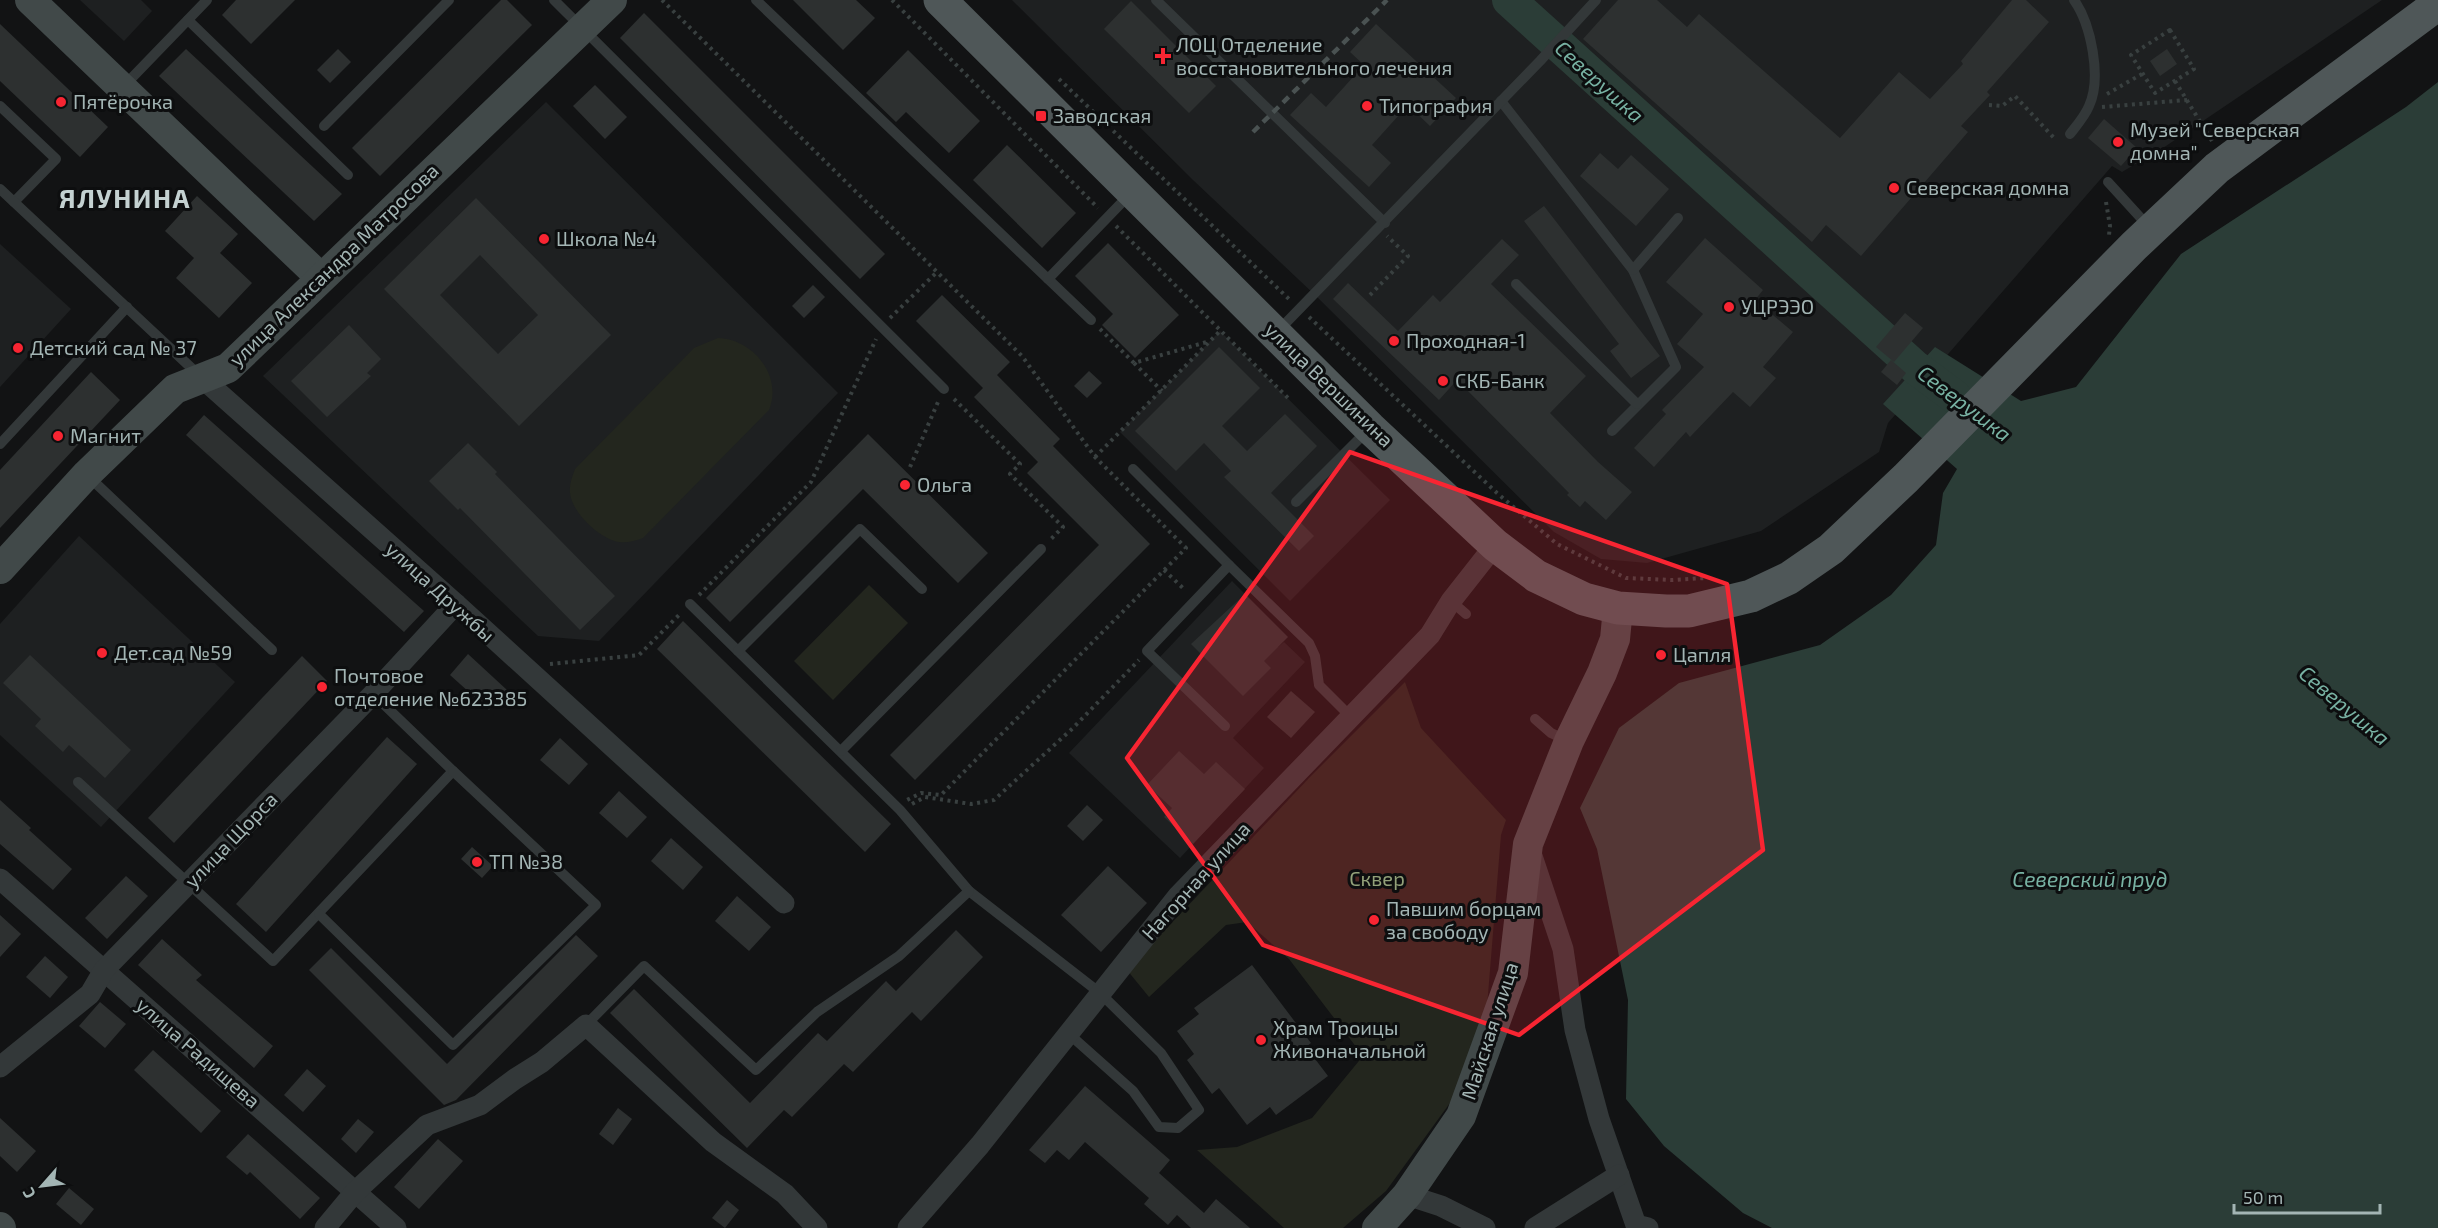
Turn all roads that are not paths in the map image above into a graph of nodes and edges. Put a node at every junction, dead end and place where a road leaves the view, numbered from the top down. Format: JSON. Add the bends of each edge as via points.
{"nodes":[{"id":1,"x":30,"y":0,"type":"edge"},
{"id":2,"x":207,"y":0,"type":"edge"},
{"id":3,"x":449,"y":0,"type":"edge"},
{"id":4,"x":554,"y":0,"type":"edge"},
{"id":5,"x":612,"y":0,"type":"edge"},
{"id":6,"x":756,"y":0,"type":"edge"},
{"id":7,"x":940,"y":0,"type":"edge"},
{"id":8,"x":1156,"y":0,"type":"edge"},
{"id":9,"x":1596,"y":0,"type":"edge"},
{"id":10,"x":2074,"y":0,"type":"edge"},
{"id":11,"x":2080,"y":0,"type":"edge"},
{"id":12,"x":2438,"y":4,"type":"edge"},
{"id":13,"x":2083,"y":12,"type":"junction"},
{"id":14,"x":188,"y":20,"type":"junction"},
{"id":15,"x":583,"y":28,"type":"junction"},
{"id":16,"x":122,"y":88,"type":"junction"},
{"id":17,"x":1502,"y":101,"type":"junction"},
{"id":18,"x":0,"y":106,"type":"edge"},
{"id":19,"x":324,"y":126,"type":"dead end"},
{"id":20,"x":2070,"y":134,"type":"dead end"},
{"id":21,"x":348,"y":176,"type":"dead end"},
{"id":22,"x":2108,"y":182,"type":"dead end"},
{"id":23,"x":0,"y":189,"type":"edge"},
{"id":24,"x":1133,"y":192,"type":"junction"},
{"id":25,"x":14,"y":202,"type":"junction"},
{"id":26,"x":1678,"y":218,"type":"dead end"},
{"id":27,"x":1385,"y":222,"type":"junction"},
{"id":28,"x":2151,"y":230,"type":"junction"},
{"id":29,"x":1633,"y":270,"type":"junction"},
{"id":30,"x":321,"y":278,"type":"junction"},
{"id":31,"x":1048,"y":279,"type":"junction"},
{"id":32,"x":1515,"y":285,"type":"dead end"},
{"id":33,"x":127,"y":308,"type":"junction"},
{"id":34,"x":1091,"y":320,"type":"road end"},
{"id":35,"x":1276,"y":334,"type":"junction"},
{"id":36,"x":202,"y":378,"type":"junction"},
{"id":37,"x":944,"y":389,"type":"road end"},
{"id":38,"x":1637,"y":404,"type":"junction"},
{"id":39,"x":1370,"y":428,"type":"junction"},
{"id":40,"x":1612,"y":431,"type":"dead end"},
{"id":41,"x":0,"y":444,"type":"edge"},
{"id":42,"x":1133,"y":470,"type":"dead end"},
{"id":43,"x":87,"y":474,"type":"junction"},
{"id":44,"x":1296,"y":502,"type":"dead end"},
{"id":45,"x":1495,"y":545,"type":"junction"},
{"id":46,"x":1041,"y":549,"type":"road end"},
{"id":47,"x":1229,"y":565,"type":"junction"},
{"id":48,"x":0,"y":570,"type":"edge"},
{"id":49,"x":921,"y":589,"type":"dead end"},
{"id":50,"x":456,"y":604,"type":"junction"},
{"id":51,"x":690,"y":604,"type":"road end"},
{"id":52,"x":1618,"y":608,"type":"junction"},
{"id":53,"x":272,"y":651,"type":"dead end"},
{"id":54,"x":738,"y":651,"type":"junction"},
{"id":55,"x":373,"y":694,"type":"junction"},
{"id":56,"x":1350,"y":716,"type":"junction"},
{"id":57,"x":1535,"y":719,"type":"dead end"},
{"id":58,"x":1225,"y":726,"type":"dead end"},
{"id":59,"x":1569,"y":741,"type":"junction"},
{"id":60,"x":841,"y":751,"type":"junction"},
{"id":61,"x":453,"y":771,"type":"junction"},
{"id":62,"x":78,"y":782,"type":"dead end"},
{"id":63,"x":1528,"y":844,"type":"junction"},
{"id":64,"x":0,"y":879,"type":"edge"},
{"id":65,"x":188,"y":883,"type":"junction"},
{"id":66,"x":969,"y":891,"type":"junction"},
{"id":67,"x":784,"y":903,"type":"dead end"},
{"id":68,"x":319,"y":914,"type":"junction"},
{"id":69,"x":104,"y":970,"type":"junction"},
{"id":70,"x":1100,"y":993,"type":"junction"},
{"id":71,"x":586,"y":1024,"type":"junction"},
{"id":72,"x":1069,"y":1034,"type":"junction"},
{"id":73,"x":0,"y":1067,"type":"edge"},
{"id":74,"x":1619,"y":1175,"type":"junction"},
{"id":75,"x":355,"y":1192,"type":"junction"},
{"id":76,"x":1407,"y":1195,"type":"junction"},
{"id":77,"x":325,"y":1228,"type":"edge"},
{"id":78,"x":396,"y":1228,"type":"edge"},
{"id":79,"x":817,"y":1228,"type":"edge"},
{"id":80,"x":908,"y":1228,"type":"edge"},
{"id":81,"x":1377,"y":1228,"type":"edge"},
{"id":82,"x":1485,"y":1228,"type":"edge"},
{"id":83,"x":1535,"y":1228,"type":"edge"},
{"id":84,"x":1648,"y":1228,"type":"edge"}],
"edges":[{"from":1,"to":16,"type":"street"},
{"from":2,"to":14,"type":"lane"},
{"from":3,"to":19,"type":"lane"},
{"from":4,"to":15,"type":"lane"},
{"from":5,"to":15,"type":"street","name":"улица Александра Матросова"},
{"from":6,"to":31,"type":"lane"},
{"from":7,"to":24,"type":"main road","name":"улица Вершинина"},
{"from":8,"to":27,"type":"lane"},
{"from":9,"to":17,"type":"lane"},
{"from":10,"to":13,"type":"lane"},
{"from":11,"to":13,"type":"lane"},
{"from":12,"to":28,"type":"main road","name":"улица Вершинина","via":[[2217,168]]},
{"from":13,"to":20,"type":"lane","via":[[2092,45],[2094,82],[2090,105]]},
{"from":14,"to":16,"type":"lane"},
{"from":14,"to":21,"type":"lane"},
{"from":15,"to":30,"type":"street","name":"улица Александра Матросова"},
{"from":15,"to":37,"type":"lane"},
{"from":16,"to":30,"type":"street"},
{"from":17,"to":27,"type":"lane"},
{"from":17,"to":29,"type":"lane"},
{"from":18,"to":25,"type":"lane","via":[[56,159]]},
{"from":22,"to":28,"type":"lane"},
{"from":23,"to":25,"type":"lane"},
{"from":24,"to":31,"type":"lane"},
{"from":24,"to":35,"type":"main road","name":"улица Вершинина"},
{"from":25,"to":33,"type":"lane"},
{"from":26,"to":29,"type":"lane"},
{"from":27,"to":35,"type":"lane"},
{"from":28,"to":52,"type":"main road","name":"улица Вершинина","via":[[1831,549],[1789,578],[1751,596],[1689,611]]},
{"from":29,"to":38,"type":"lane","via":[[1676,367]]},
{"from":30,"to":36,"type":"street","name":"улица Александра Матросова","via":[[228,368]]},
{"from":31,"to":34,"type":"lane"},
{"from":32,"to":38,"type":"lane"},
{"from":33,"to":36,"type":"lane"},
{"from":33,"to":41,"type":"lane"},
{"from":35,"to":39,"type":"main road","name":"улица Вершинина"},
{"from":36,"to":43,"type":"street","name":"улица Александра Матросова","via":[[175,389]]},
{"from":36,"to":50,"type":"street","name":"улица Дружбы"},
{"from":38,"to":40,"type":"lane"},
{"from":39,"to":44,"type":"lane"},
{"from":39,"to":45,"type":"main road","name":"улица Вершинина"},
{"from":42,"to":47,"type":"lane"},
{"from":43,"to":48,"type":"street","name":"улица Александра Матросова"},
{"from":43,"to":53,"type":"lane"},
{"from":45,"to":52,"type":"main road","name":"улица Вершинина","via":[[1542,579],[1584,599]]},
{"from":45,"to":56,"type":"street","name":"Нагорная улица","via":[[1459,608]]},
{"from":46,"to":60,"type":"lane"},
{"from":47,"to":56,"type":"lane","via":[[1309,643],[1319,685]]},
{"from":47,"to":58,"type":"lane","via":[[1147,651]]},
{"from":49,"to":54,"type":"lane","via":[[860,528]]},
{"from":50,"to":55,"type":"street","name":"улица Щорса"},
{"from":50,"to":67,"type":"street","name":"улица Дружбы"},
{"from":51,"to":54,"type":"lane"},
{"from":52,"to":59,"type":"street","name":"Майская улица","via":[[1615,639]]},
{"from":54,"to":60,"type":"lane"},
{"from":55,"to":61,"type":"lane"},
{"from":55,"to":65,"type":"street","name":"улица Щорса"},
{"from":56,"to":70,"type":"street","name":"Нагорная улица","via":[[1178,896]]},
{"from":57,"to":59,"type":"lane","via":[[1551,733]]},
{"from":59,"to":63,"type":"street","name":"Майская улица"},
{"from":60,"to":66,"type":"lane","via":[[898,808]]},
{"from":61,"to":68,"type":"lane"},
{"from":61,"to":68,"type":"lane","via":[[596,905],[453,1045]]},
{"from":62,"to":65,"type":"lane"},
{"from":63,"to":74,"type":"street","via":[[1563,949],[1575,1030]]},
{"from":63,"to":76,"type":"street","name":"Майская улица","via":[[1513,973],[1461,1116]]},
{"from":64,"to":69,"type":"street","name":"улица Радищева"},
{"from":65,"to":68,"type":"lane","via":[[273,961]]},
{"from":65,"to":69,"type":"street","name":"улица Щорса"},
{"from":66,"to":70,"type":"lane"},
{"from":66,"to":71,"type":"lane","via":[[899,956],[817,1012],[756,1070],[644,966]]},
{"from":69,"to":73,"type":"street","name":"улица Щорса","via":[[90,994]]},
{"from":69,"to":75,"type":"street","name":"улица Радищева"},
{"from":70,"to":72,"type":"street","name":"Нагорная улица"},
{"from":70,"to":72,"type":"lane","via":[[1161,1053],[1199,1110],[1178,1128],[1160,1127],[1133,1091]]},
{"from":71,"to":75,"type":"street","via":[[542,1062],[480,1105],[427,1125]]},
{"from":71,"to":79,"type":"street","via":[[713,1142],[785,1194]]},
{"from":72,"to":80,"type":"street","name":"Нагорная улица"},
{"from":74,"to":83,"type":"street"},
{"from":74,"to":84,"type":"street","via":[[1636,1226]]},
{"from":75,"to":77,"type":"street"},
{"from":75,"to":78,"type":"street","name":"улица Радищева"},
{"from":76,"to":81,"type":"street","name":"Майская улица"},
{"from":76,"to":82,"type":"street","via":[[1441,1206]]}]}
